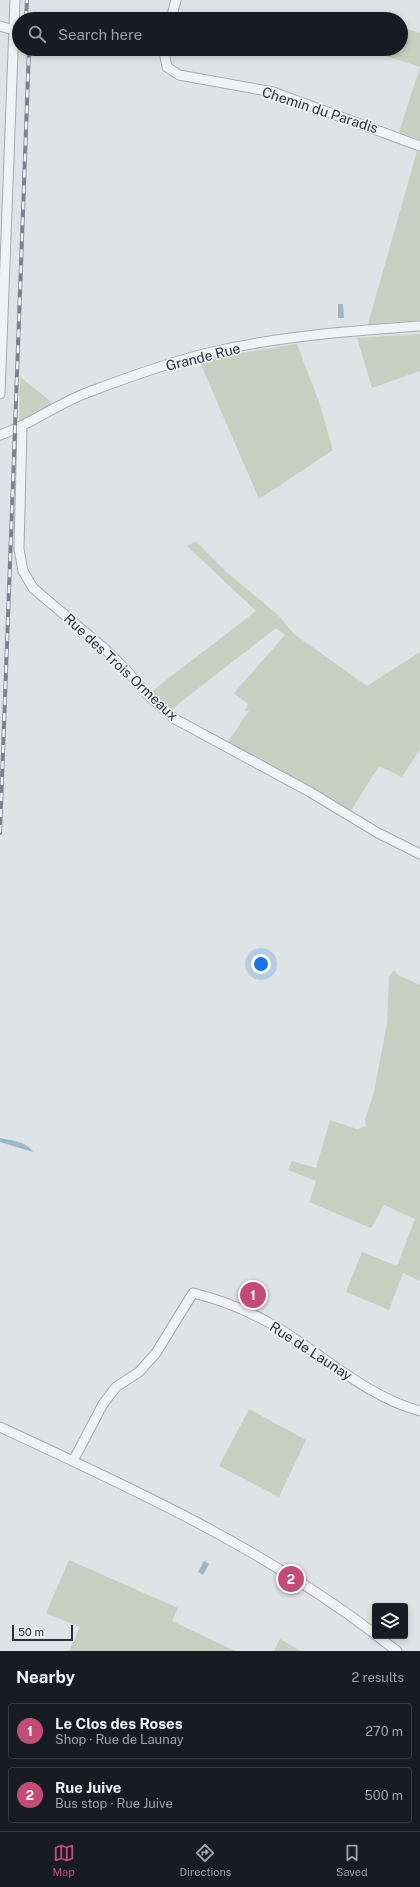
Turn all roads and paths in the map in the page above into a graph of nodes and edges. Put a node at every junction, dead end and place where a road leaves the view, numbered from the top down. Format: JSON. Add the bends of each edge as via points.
{"nodes":[{"id":1,"x":15,"y":0,"type":"edge"},
{"id":2,"x":176,"y":0,"type":"edge"},
{"id":3,"x":15,"y":12,"type":"edge"},
{"id":4,"x":173,"y":12,"type":"edge"},
{"id":5,"x":0,"y":26,"type":"edge"},
{"id":6,"x":12,"y":29,"type":"edge"},
{"id":7,"x":13,"y":56,"type":"edge"},
{"id":8,"x":165,"y":56,"type":"edge"},
{"id":9,"x":420,"y":146,"type":"edge"},
{"id":10,"x":420,"y":326,"type":"edge"},
{"id":11,"x":0,"y":394,"type":"edge"},
{"id":12,"x":22,"y":426,"type":"junction"},
{"id":13,"x":0,"y":435,"type":"edge"},
{"id":14,"x":420,"y":854,"type":"edge"},
{"id":15,"x":420,"y":1411,"type":"edge"},
{"id":16,"x":0,"y":1427,"type":"edge"},
{"id":17,"x":73,"y":1461,"type":"junction"},
{"id":18,"x":372,"y":1632,"type":"edge"},
{"id":19,"x":381,"y":1639,"type":"edge"},
{"id":20,"x":397,"y":1651,"type":"edge"}],
"edges":[{"from":1,"to":3,"type":"street"},
{"from":2,"to":4,"type":"street"},
{"from":5,"to":6,"type":"street"},
{"from":7,"to":11,"type":"street"},
{"from":8,"to":9,"type":"street","name":"Chemin du Paradis","via":[[167,67],[179,75],[273,92]]},
{"from":10,"to":12,"type":"street","name":"Grande Rue","via":[[287,339],[216,351],[87,392]]},
{"from":12,"to":13,"type":"street","name":"Grande Rue"},
{"from":12,"to":14,"type":"street","name":"Rue des Trois Ormeaux","via":[[19,550],[23,571],[33,588],[106,650],[146,694],[175,719]]},
{"from":15,"to":17,"type":"street","name":"Rue de Launay","via":[[400,1406],[275,1326],[220,1300],[193,1293],[156,1353],[140,1372],[116,1387],[103,1404]]},
{"from":16,"to":17,"type":"street"},
{"from":17,"to":18,"type":"street","via":[[224,1537],[312,1589]]},
{"from":19,"to":20,"type":"street"}]}
